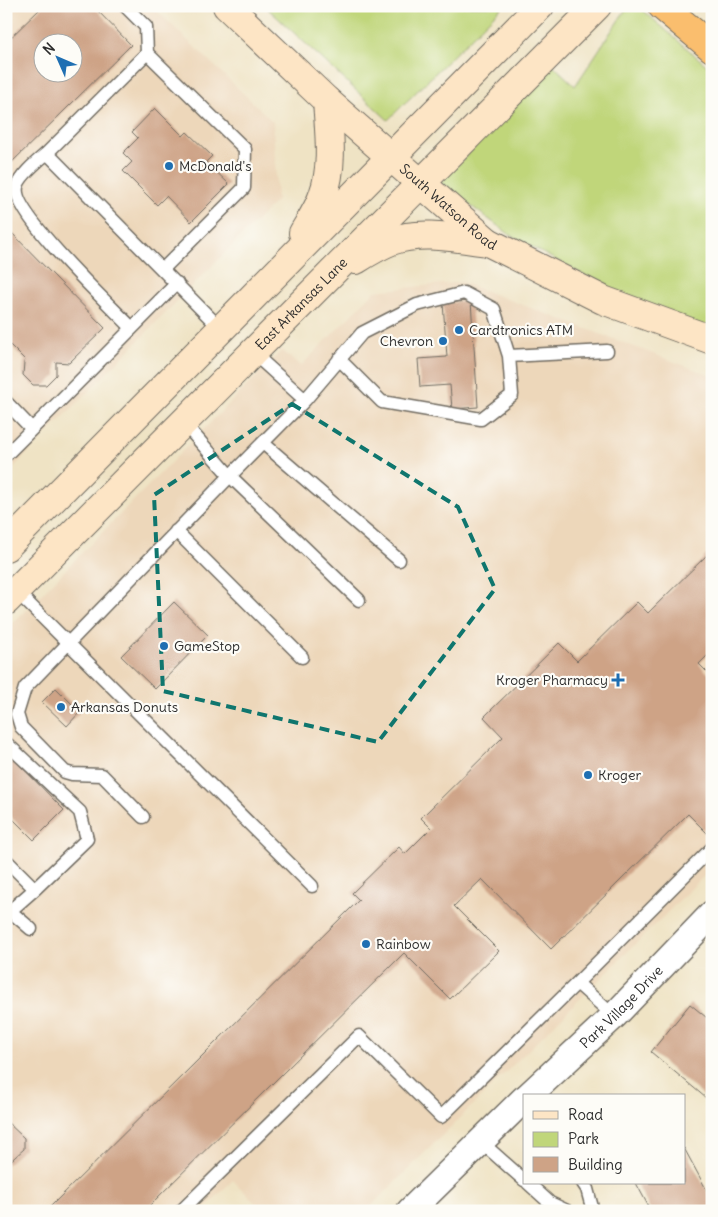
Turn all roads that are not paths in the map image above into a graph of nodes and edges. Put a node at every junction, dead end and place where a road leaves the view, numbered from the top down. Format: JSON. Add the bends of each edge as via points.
{"nodes":[{"id":1,"x":125,"y":6,"type":"edge"},
{"id":2,"x":227,"y":6,"type":"edge"},
{"id":3,"x":597,"y":6,"type":"edge"},
{"id":4,"x":662,"y":6,"type":"edge"},
{"id":5,"x":536,"y":10,"type":"edge"},
{"id":6,"x":712,"y":48,"type":"edge"},
{"id":7,"x":147,"y":53,"type":"junction"},
{"id":8,"x":327,"y":100,"type":"junction"},
{"id":9,"x":47,"y":153,"type":"junction"},
{"id":10,"x":391,"y":158,"type":"junction"},
{"id":11,"x":420,"y":184,"type":"junction"},
{"id":12,"x":488,"y":242,"type":"junction"},
{"id":13,"x":283,"y":266,"type":"junction"},
{"id":14,"x":163,"y":269,"type":"junction"},
{"id":15,"x":325,"y":278,"type":"junction"},
{"id":16,"x":177,"y":284,"type":"junction"},
{"id":17,"x":132,"y":328,"type":"junction"},
{"id":18,"x":221,"y":329,"type":"junction"},
{"id":19,"x":712,"y":340,"type":"edge"},
{"id":20,"x":607,"y":351,"type":"dead end"},
{"id":21,"x":252,"y":352,"type":"junction"},
{"id":22,"x":509,"y":356,"type":"junction"},
{"id":23,"x":339,"y":359,"type":"junction"},
{"id":24,"x":304,"y":400,"type":"junction"},
{"id":25,"x":6,"y":402,"type":"edge"},
{"id":26,"x":183,"y":422,"type":"junction"},
{"id":27,"x":32,"y":428,"type":"junction"},
{"id":28,"x":263,"y":443,"type":"junction"},
{"id":29,"x":6,"y":455,"type":"edge"},
{"id":30,"x":230,"y":476,"type":"junction"},
{"id":31,"x":176,"y":531,"type":"junction"},
{"id":32,"x":6,"y":547,"type":"edge"},
{"id":33,"x":399,"y":560,"type":"dead end"},
{"id":34,"x":10,"y":592,"type":"edge"},
{"id":35,"x":359,"y":600,"type":"dead end"},
{"id":36,"x":68,"y":642,"type":"junction"},
{"id":37,"x":302,"y":657,"type":"dead end"},
{"id":38,"x":6,"y":743,"type":"edge"},
{"id":39,"x":143,"y":817,"type":"dead end"},
{"id":40,"x":712,"y":848,"type":"edge"},
{"id":41,"x":6,"y":860,"type":"edge"},
{"id":42,"x":312,"y":886,"type":"dead end"},
{"id":43,"x":35,"y":889,"type":"junction"},
{"id":44,"x":8,"y":909,"type":"edge"},
{"id":45,"x":708,"y":925,"type":"edge"},
{"id":46,"x":31,"y":929,"type":"dead end"},
{"id":47,"x":577,"y":983,"type":"junction"},
{"id":48,"x":614,"y":1016,"type":"junction"},
{"id":49,"x":531,"y":1094,"type":"edge"},
{"id":50,"x":523,"y":1102,"type":"edge"},
{"id":51,"x":480,"y":1141,"type":"junction"},
{"id":52,"x":523,"y":1179,"type":"edge"},
{"id":53,"x":529,"y":1184,"type":"edge"},
{"id":54,"x":584,"y":1184,"type":"edge"},
{"id":55,"x":181,"y":1211,"type":"edge"},
{"id":56,"x":410,"y":1211,"type":"edge"},
{"id":57,"x":567,"y":1211,"type":"edge"},
{"id":58,"x":593,"y":1211,"type":"edge"}],
"edges":[{"from":1,"to":7,"type":"lane","via":[[146,27]]},
{"from":2,"to":8,"type":"main road","name":"South Watson Road"},
{"from":3,"to":11,"type":"main road","name":"East Arkansas Lane"},
{"from":4,"to":6,"type":"highway"},
{"from":5,"to":10,"type":"main road"},
{"from":7,"to":9,"type":"lane"},
{"from":7,"to":14,"type":"lane","via":[[245,149],[244,188]]},
{"from":8,"to":10,"type":"main road","name":"South Watson Road"},
{"from":8,"to":13,"type":"main road","via":[[329,159],[324,194]]},
{"from":9,"to":14,"type":"lane"},
{"from":9,"to":17,"type":"lane","via":[[16,186],[22,208],[53,246]]},
{"from":10,"to":11,"type":"main road","name":"South Watson Road"},
{"from":10,"to":13,"type":"main road"},
{"from":11,"to":12,"type":"main road","name":"South Watson Road"},
{"from":11,"to":15,"type":"main road","name":"East Arkansas Lane"},
{"from":12,"to":15,"type":"main road","via":[[409,236],[373,250]]},
{"from":12,"to":19,"type":"main road","name":"South Watson Road","via":[[603,300]]},
{"from":13,"to":18,"type":"main road"},
{"from":14,"to":16,"type":"lane"},
{"from":15,"to":21,"type":"main road","name":"East Arkansas Lane"},
{"from":16,"to":17,"type":"lane"},
{"from":16,"to":18,"type":"lane"},
{"from":17,"to":27,"type":"lane"},
{"from":18,"to":32,"type":"main road"},
{"from":20,"to":22,"type":"lane"},
{"from":21,"to":24,"type":"lane"},
{"from":21,"to":26,"type":"main road","name":"East Arkansas Lane"},
{"from":22,"to":23,"type":"lane","via":[[494,309],[464,293],[417,305],[362,333]]},
{"from":22,"to":23,"type":"lane","via":[[512,395],[481,418],[382,402]]},
{"from":23,"to":24,"type":"lane"},
{"from":24,"to":28,"type":"lane"},
{"from":25,"to":27,"type":"lane"},
{"from":26,"to":30,"type":"lane"},
{"from":26,"to":34,"type":"main road","name":"East Arkansas Lane"},
{"from":27,"to":29,"type":"lane"},
{"from":28,"to":30,"type":"lane"},
{"from":28,"to":33,"type":"lane"},
{"from":30,"to":31,"type":"lane"},
{"from":30,"to":35,"type":"lane"},
{"from":31,"to":36,"type":"lane"},
{"from":31,"to":37,"type":"lane"},
{"from":34,"to":36,"type":"lane"},
{"from":36,"to":39,"type":"lane","via":[[25,688],[17,714],[21,727],[65,772],[102,775]]},
{"from":36,"to":42,"type":"lane"},
{"from":38,"to":43,"type":"lane","via":[[80,812],[87,839]]},
{"from":40,"to":47,"type":"lane"},
{"from":41,"to":43,"type":"lane"},
{"from":43,"to":44,"type":"lane"},
{"from":44,"to":46,"type":"lane"},
{"from":45,"to":48,"type":"street","name":"Park Village Drive"},
{"from":47,"to":48,"type":"lane"},
{"from":47,"to":55,"type":"lane","via":[[440,1117],[359,1036]]},
{"from":48,"to":49,"type":"street","name":"Park Village Drive"},
{"from":50,"to":51,"type":"street","name":"Park Village Drive"},
{"from":51,"to":52,"type":"lane"},
{"from":51,"to":56,"type":"street","name":"Park Village Drive"},
{"from":53,"to":57,"type":"lane","via":[[550,1203]]},
{"from":54,"to":58,"type":"lane"}]}
